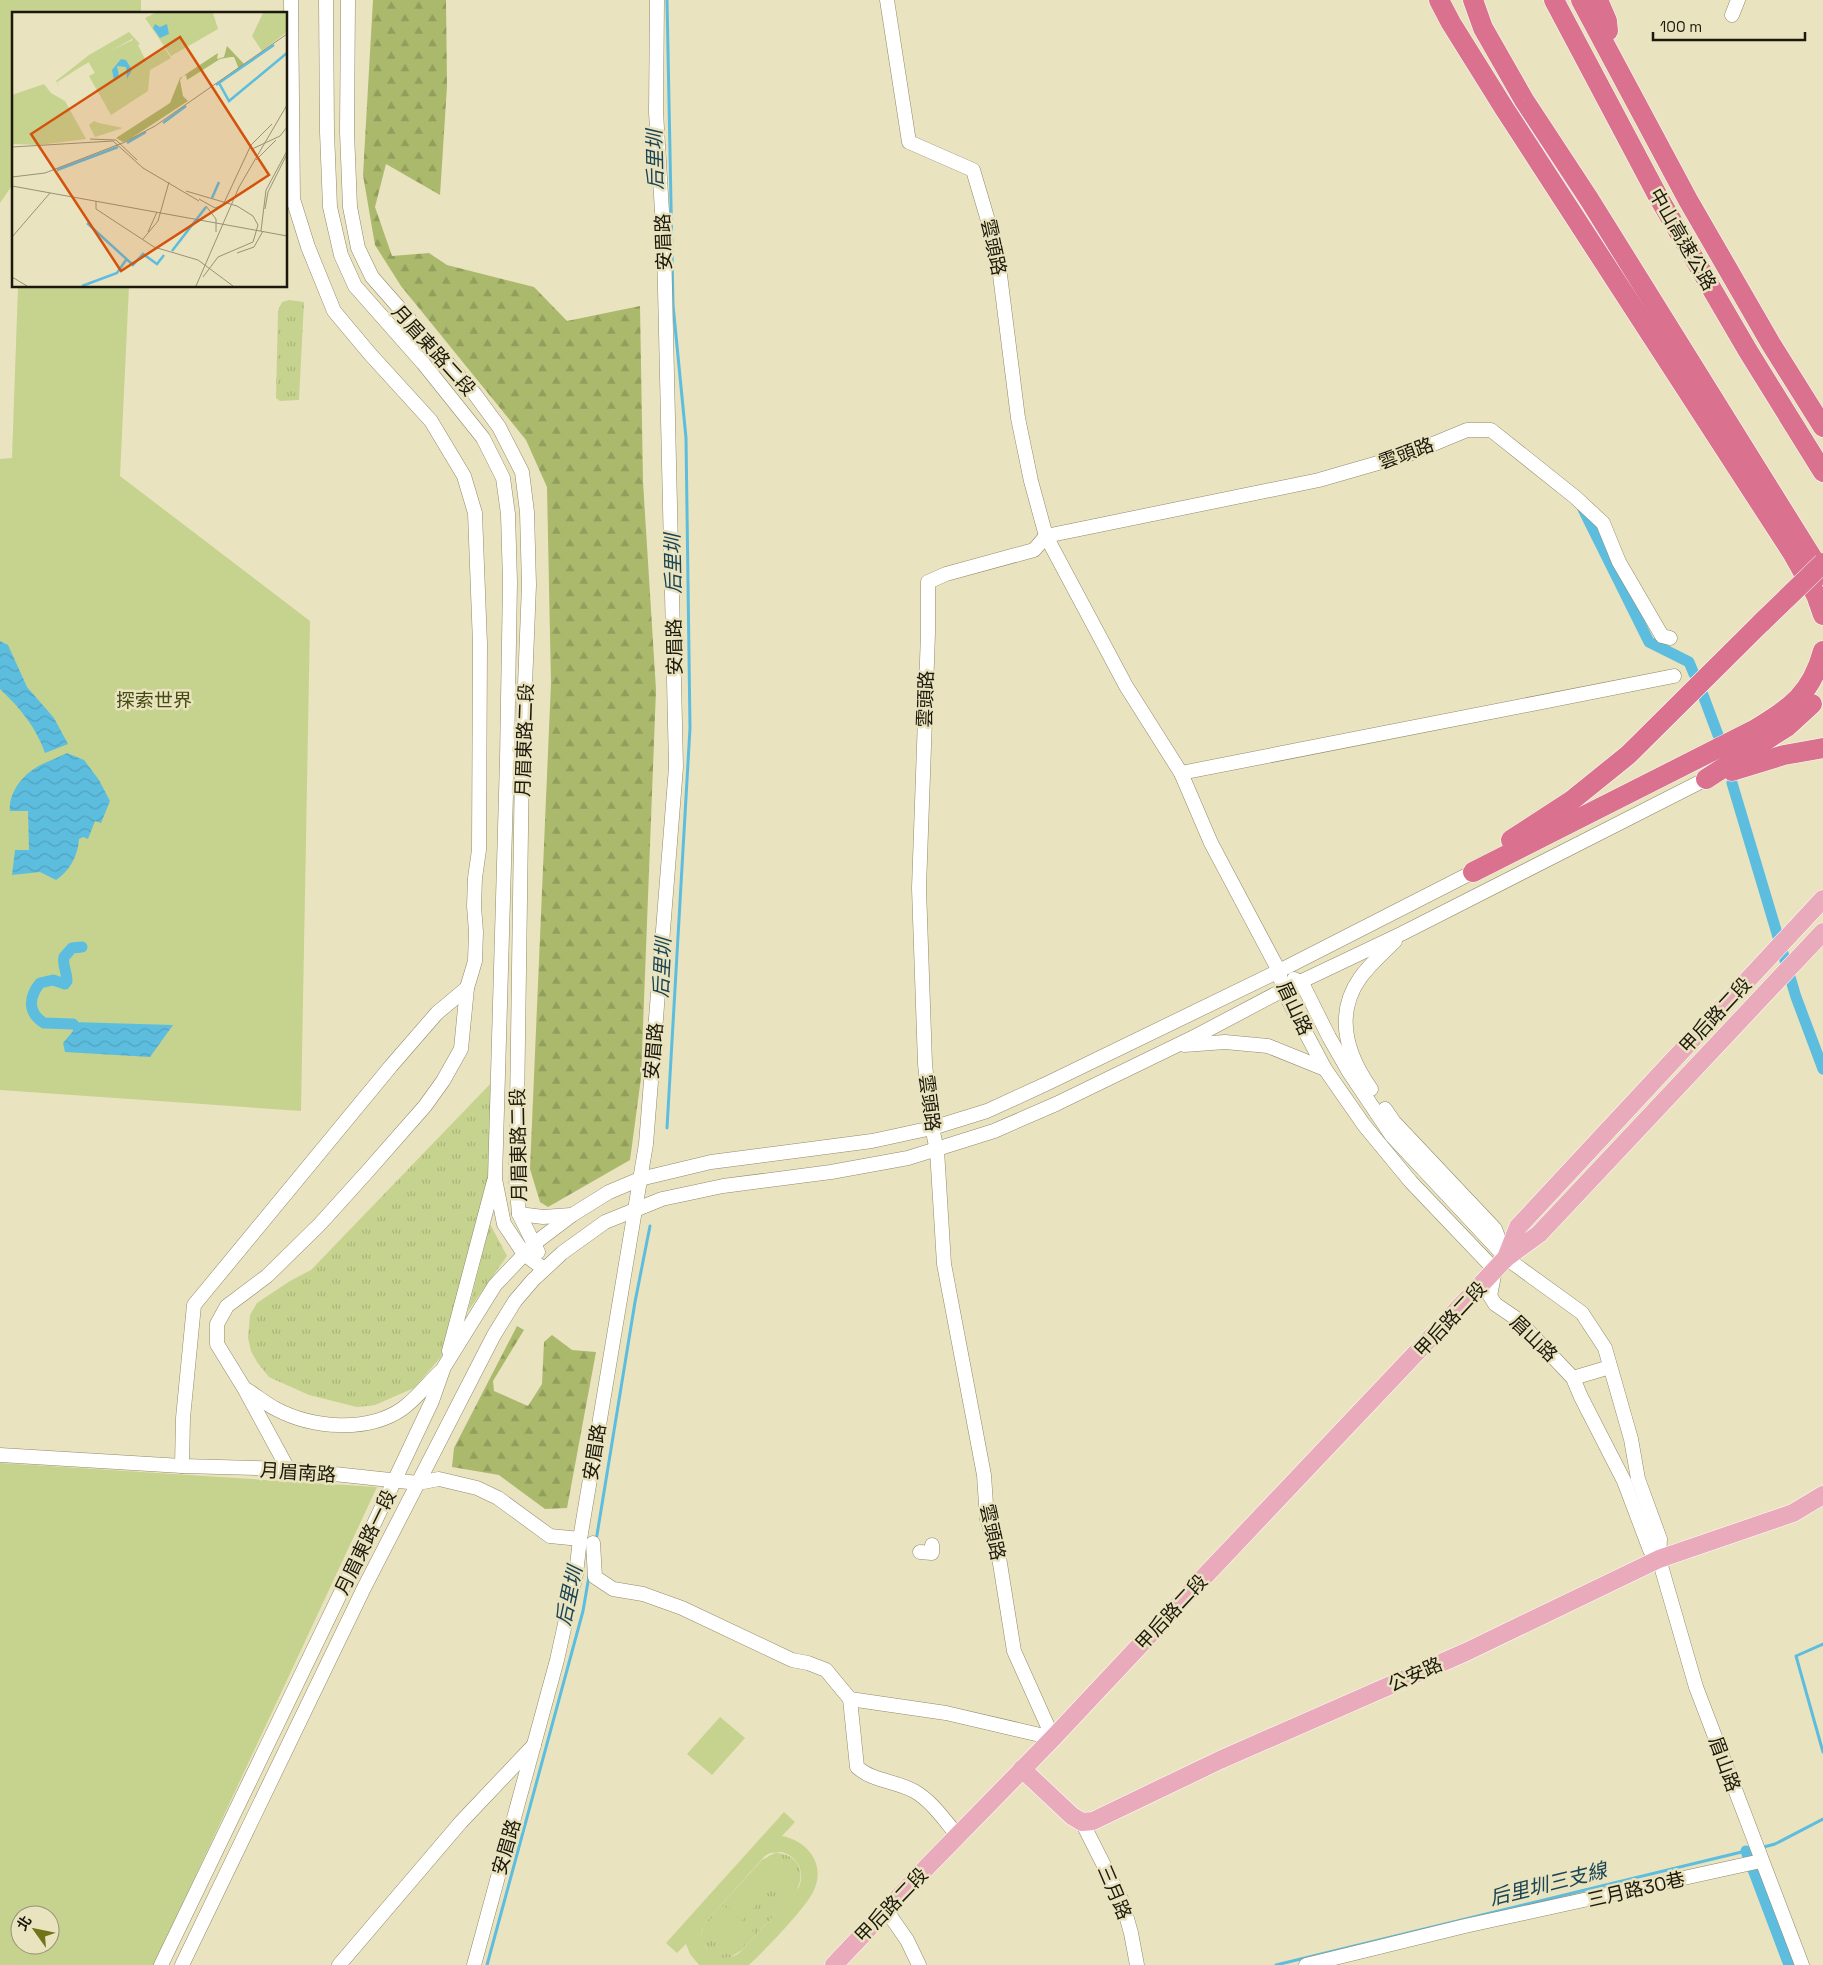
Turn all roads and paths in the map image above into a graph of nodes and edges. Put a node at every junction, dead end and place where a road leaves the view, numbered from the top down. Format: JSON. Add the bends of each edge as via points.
{"nodes":[{"id":1,"x":291,"y":0,"type":"edge"},
{"id":2,"x":326,"y":0,"type":"edge"},
{"id":3,"x":348,"y":0,"type":"edge"},
{"id":4,"x":656,"y":0,"type":"edge"},
{"id":5,"x":888,"y":0,"type":"edge"},
{"id":6,"x":1439,"y":0,"type":"edge"},
{"id":7,"x":1473,"y":0,"type":"edge"},
{"id":8,"x":1554,"y":0,"type":"edge"},
{"id":9,"x":1581,"y":0,"type":"edge"},
{"id":10,"x":1598,"y":0,"type":"edge"},
{"id":11,"x":1738,"y":0,"type":"edge"},
{"id":12,"x":1732,"y":15,"type":"dead end"},
{"id":13,"x":1611,"y":56,"type":"junction"},
{"id":14,"x":1823,"y":428,"type":"edge"},
{"id":15,"x":1823,"y":472,"type":"edge"},
{"id":16,"x":1046,"y":536,"type":"junction"},
{"id":17,"x":1823,"y":563,"type":"edge"},
{"id":18,"x":1823,"y":576,"type":"edge"},
{"id":19,"x":1823,"y":615,"type":"edge"},
{"id":20,"x":1670,"y":638,"type":"dead end"},
{"id":21,"x":1823,"y":651,"type":"edge"},
{"id":22,"x":1674,"y":676,"type":"dead end"},
{"id":23,"x":1823,"y":690,"type":"edge"},
{"id":24,"x":1823,"y":748,"type":"edge"},
{"id":25,"x":1181,"y":773,"type":"junction"},
{"id":26,"x":1706,"y":779,"type":"junction"},
{"id":27,"x":1473,"y":872,"type":"junction"},
{"id":28,"x":1817,"y":905,"type":"edge"},
{"id":29,"x":1823,"y":932,"type":"edge"},
{"id":30,"x":1403,"y":933,"type":"junction"},
{"id":31,"x":1279,"y":971,"type":"junction"},
{"id":32,"x":1302,"y":983,"type":"junction"},
{"id":33,"x":468,"y":988,"type":"junction"},
{"id":34,"x":1283,"y":990,"type":"junction"},
{"id":35,"x":1176,"y":1046,"type":"junction"},
{"id":36,"x":1325,"y":1068,"type":"junction"},
{"id":37,"x":932,"y":1128,"type":"junction"},
{"id":38,"x":937,"y":1150,"type":"junction"},
{"id":39,"x":495,"y":1179,"type":"junction"},
{"id":40,"x":640,"y":1179,"type":"junction"},
{"id":41,"x":635,"y":1210,"type":"junction"},
{"id":42,"x":519,"y":1214,"type":"junction"},
{"id":43,"x":572,"y":1215,"type":"junction"},
{"id":44,"x":535,"y":1243,"type":"junction"},
{"id":45,"x":524,"y":1254,"type":"junction"},
{"id":46,"x":1500,"y":1264,"type":"junction"},
{"id":47,"x":544,"y":1269,"type":"junction"},
{"id":48,"x":444,"y":1367,"type":"junction"},
{"id":49,"x":1610,"y":1367,"type":"junction"},
{"id":50,"x":1573,"y":1378,"type":"junction"},
{"id":51,"x":244,"y":1388,"type":"junction"},
{"id":52,"x":0,"y":1455,"type":"edge"},
{"id":53,"x":182,"y":1466,"type":"junction"},
{"id":54,"x":288,"y":1469,"type":"junction"},
{"id":55,"x":394,"y":1481,"type":"junction"},
{"id":56,"x":418,"y":1483,"type":"junction"},
{"id":57,"x":1823,"y":1495,"type":"edge"},
{"id":58,"x":587,"y":1541,"type":"junction"},
{"id":59,"x":1659,"y":1559,"type":"junction"},
{"id":60,"x":850,"y":1700,"type":"junction"},
{"id":61,"x":1053,"y":1738,"type":"junction"},
{"id":62,"x":535,"y":1744,"type":"junction"},
{"id":63,"x":1022,"y":1769,"type":"junction"},
{"id":64,"x":1082,"y":1822,"type":"junction"},
{"id":65,"x":958,"y":1836,"type":"junction"},
{"id":66,"x":1761,"y":1861,"type":"junction"},
{"id":67,"x":886,"y":1910,"type":"junction"},
{"id":68,"x":161,"y":1965,"type":"edge"},
{"id":69,"x":182,"y":1965,"type":"edge"},
{"id":70,"x":339,"y":1965,"type":"edge"},
{"id":71,"x":474,"y":1965,"type":"edge"},
{"id":72,"x":834,"y":1965,"type":"edge"},
{"id":73,"x":919,"y":1965,"type":"edge"},
{"id":74,"x":1137,"y":1965,"type":"edge"},
{"id":75,"x":1306,"y":1965,"type":"edge"},
{"id":76,"x":1802,"y":1965,"type":"edge"}],
"edges":[{"from":1,"to":33,"type":"street","via":[[294,199],[308,247],[334,311],[431,421],[464,476],[475,513],[480,644],[479,850],[474,906],[475,961]]},
{"from":2,"to":39,"type":"street","name":"月眉東路二段","via":[[330,207],[341,255],[356,286],[483,438],[503,478],[508,514],[510,582]]},
{"from":3,"to":42,"type":"street","name":"月眉東路二段","via":[[347,132],[350,206],[358,248],[372,277],[474,393],[499,427],[522,472],[529,585],[522,760],[516,1179]]},
{"from":4,"to":40,"type":"street","name":"安眉路","via":[[656,112],[664,272],[676,767],[646,1144]]},
{"from":5,"to":16,"type":"street","name":"雲頭路","via":[[909,142],[973,170],[979,187],[997,251],[1018,418]]},
{"from":6,"to":19,"type":"highway","via":[[1504,108],[1793,554],[1816,594]]},
{"from":7,"to":18,"type":"highway","via":[[1483,28],[1524,100]]},
{"from":8,"to":15,"type":"highway","name":"中山高速公路","via":[[1660,200]]},
{"from":9,"to":13,"type":"highway","name":"中山高速公路"},
{"from":10,"to":13,"type":"highway","via":[[1607,21]]},
{"from":11,"to":12,"type":"street"},
{"from":13,"to":14,"type":"highway","name":"中山高速公路","via":[[1688,200]]},
{"from":16,"to":20,"type":"street","name":"雲頭路","via":[[1319,480],[1409,454],[1467,430],[1490,430],[1603,522],[1619,562],[1662,636]]},
{"from":16,"to":25,"type":"street","name":"雲頭路","via":[[1126,686]]},
{"from":16,"to":37,"type":"street","name":"雲頭路","via":[[1034,550],[928,582],[919,888],[925,1064]]},
{"from":17,"to":27,"type":"highway","bridge":true,"via":[[1628,756],[1571,801],[1503,846]]},
{"from":21,"to":27,"type":"highway","via":[[1811,683],[1783,713]]},
{"from":22,"to":25,"type":"street"},
{"from":23,"to":26,"type":"highway","via":[[1788,726]]},
{"from":24,"to":26,"type":"highway","via":[[1784,755]]},
{"from":25,"to":31,"type":"street","name":"雲頭路","via":[[1211,843]]},
{"from":26,"to":30,"type":"street","name":"月眉東路一段"},
{"from":27,"to":31,"type":"street","name":"月眉東路一段"},
{"from":28,"to":46,"type":"main road","name":"甲后路二段","via":[[1518,1227]]},
{"from":29,"to":46,"type":"main road","name":"甲后路二段","via":[[1538,1234]]},
{"from":30,"to":32,"type":"street","name":"月眉東路一段"},
{"from":30,"to":46,"type":"street","via":[[1361,977],[1351,994],[1345,1023],[1349,1049],[1368,1085],[1394,1122],[1495,1230]]},
{"from":31,"to":32,"type":"street","name":"眉山路"},
{"from":31,"to":34,"type":"street","name":"眉山路"},
{"from":31,"to":37,"type":"street","name":"月眉東路一段","via":[[987,1111]]},
{"from":32,"to":34,"type":"street","name":"月眉東路一段"},
{"from":32,"to":46,"type":"street","name":"眉山路","via":[[1349,1072],[1392,1136]]},
{"from":33,"to":51,"type":"street","via":[[461,1049],[425,1106],[320,1224],[266,1276],[226,1306],[217,1324],[217,1344]]},
{"from":33,"to":53,"type":"street","via":[[437,1013],[391,1066],[194,1305],[183,1418]]},
{"from":34,"to":35,"type":"street","name":"月眉東路一段"},
{"from":34,"to":36,"type":"street","name":"眉山路"},
{"from":35,"to":36,"type":"street","via":[[1225,1042],[1268,1046]]},
{"from":35,"to":38,"type":"street","name":"月眉東路一段","via":[[994,1132]]},
{"from":36,"to":46,"type":"street","name":"眉山路","via":[[1364,1124],[1411,1182]]},
{"from":37,"to":38,"type":"street","name":"雲頭路"},
{"from":37,"to":40,"type":"street","name":"月眉東路一段","via":[[872,1141],[711,1162]]},
{"from":38,"to":41,"type":"street","name":"月眉東路一段","via":[[831,1172],[723,1186],[662,1200]]},
{"from":38,"to":61,"type":"street","name":"雲頭路","via":[[944,1264],[984,1475],[987,1519],[998,1551],[1014,1651]]},
{"from":39,"to":45,"type":"street","name":"月眉東路二段","via":[[504,1224]]},
{"from":39,"to":48,"type":"street"},
{"from":40,"to":41,"type":"street","name":"安眉路"},
{"from":40,"to":43,"type":"street","name":"月眉東路一段","via":[[609,1192]]},
{"from":41,"to":47,"type":"street","name":"月眉東路一段","via":[[605,1222]]},
{"from":41,"to":58,"type":"street","name":"安眉路"},
{"from":42,"to":43,"type":"street","via":[[543,1217]]},
{"from":42,"to":44,"type":"street","name":"月眉東路二段"},
{"from":43,"to":44,"type":"street","name":"月眉東路一段"},
{"from":44,"to":45,"type":"street","name":"月眉東路一段"},
{"from":44,"to":47,"type":"street","name":"月眉東路二段"},
{"from":45,"to":47,"type":"street","name":"月眉東路二段"},
{"from":45,"to":48,"type":"street","name":"月眉東路一段","via":[[495,1285]]},
{"from":46,"to":49,"type":"street","name":"眉山路","via":[[1582,1313],[1605,1348]]},
{"from":46,"to":50,"type":"street","name":"眉山路","via":[[1490,1296],[1495,1304],[1517,1319]]},
{"from":46,"to":61,"type":"main road","name":"甲后路二段"},
{"from":47,"to":56,"type":"street","name":"月眉東路一段","via":[[515,1301],[494,1335]]},
{"from":48,"to":51,"type":"street","via":[[403,1409],[377,1422],[342,1425],[309,1422],[276,1410]]},
{"from":48,"to":55,"type":"street","name":"月眉東路一段","via":[[432,1401]]},
{"from":49,"to":50,"type":"street"},
{"from":49,"to":59,"type":"street","name":"眉山路","via":[[1631,1439],[1638,1480],[1660,1538]]},
{"from":50,"to":59,"type":"street","name":"眉山路","via":[[1624,1481],[1650,1550]]},
{"from":51,"to":54,"type":"street"},
{"from":52,"to":53,"type":"street","name":"月眉南路"},
{"from":53,"to":54,"type":"street","name":"月眉南路"},
{"from":54,"to":55,"type":"street","name":"月眉南路"},
{"from":55,"to":56,"type":"street","name":"月眉南路"},
{"from":55,"to":68,"type":"street","name":"月眉東路一段"},
{"from":56,"to":58,"type":"street","name":"月眉南路","via":[[439,1479],[477,1488],[498,1498],[550,1536]]},
{"from":56,"to":69,"type":"street","name":"月眉東路一段"},
{"from":57,"to":59,"type":"main road","name":"公安路","via":[[1793,1513]]},
{"from":58,"to":60,"type":"street","via":[[595,1577],[613,1589],[643,1594],[682,1608],[792,1660],[826,1670]]},
{"from":58,"to":62,"type":"street","name":"安眉路"},
{"from":59,"to":64,"type":"main road","name":"公安路","via":[[1466,1652],[1220,1760],[1093,1820]]},
{"from":59,"to":66,"type":"street","name":"眉山路","via":[[1696,1687]]},
{"from":60,"to":61,"type":"street","via":[[946,1713]]},
{"from":60,"to":65,"type":"street","via":[[857,1767],[864,1773],[914,1791],[930,1803]]},
{"from":61,"to":63,"type":"main road","name":"甲后路二段"},
{"from":62,"to":70,"type":"street","via":[[461,1822]]},
{"from":62,"to":71,"type":"street","name":"安眉路"},
{"from":63,"to":64,"type":"main road"},
{"from":63,"to":65,"type":"main road","name":"甲后路二段"},
{"from":64,"to":74,"type":"street","name":"三月路","via":[[1122,1901]]},
{"from":65,"to":67,"type":"main road","name":"甲后路二段"},
{"from":66,"to":75,"type":"street","name":"三月路30巷","via":[[1465,1926]]},
{"from":66,"to":76,"type":"street","name":"眉山路"},
{"from":67,"to":72,"type":"main road","name":"甲后路二段"},
{"from":67,"to":73,"type":"street","via":[[907,1940]]}]}
